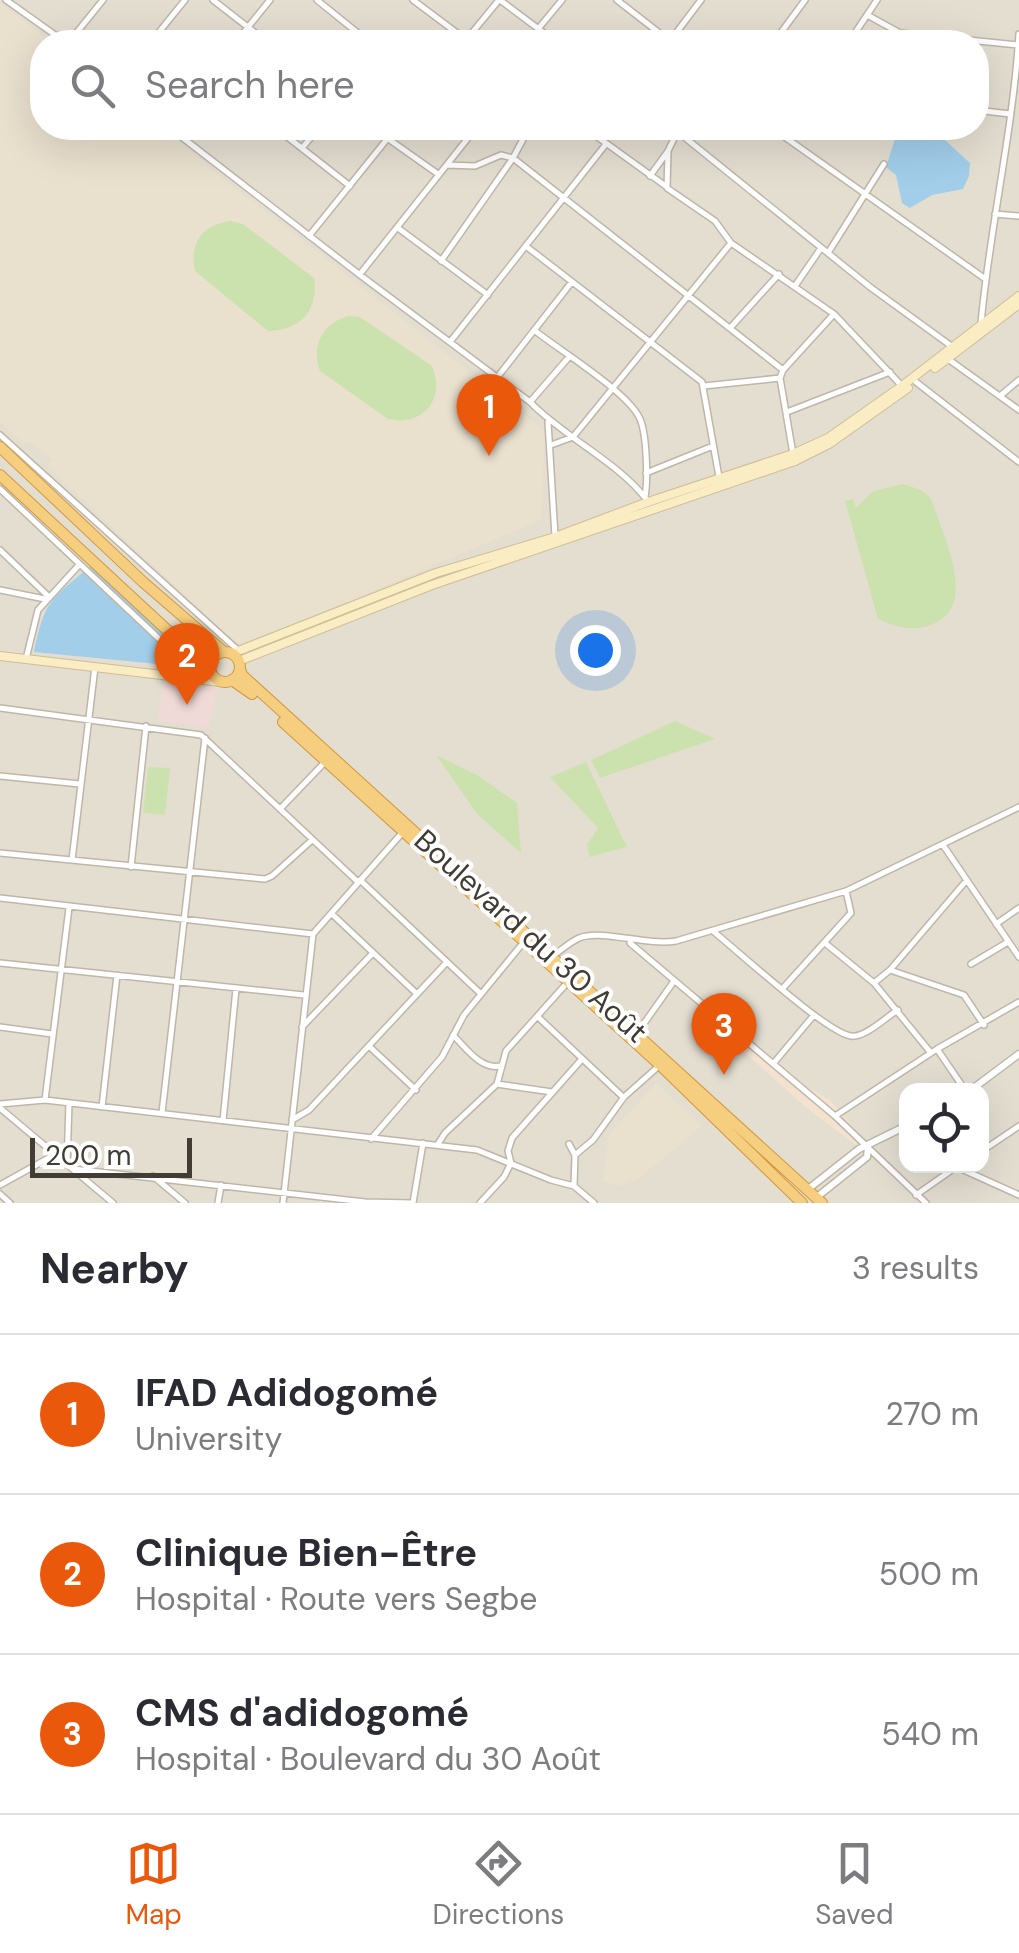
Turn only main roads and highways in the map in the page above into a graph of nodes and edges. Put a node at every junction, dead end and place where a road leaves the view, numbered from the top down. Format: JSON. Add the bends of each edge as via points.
{"nodes":[{"id":1,"x":1019,"y":300,"type":"edge"},
{"id":2,"x":954,"y":348,"type":"junction"},
{"id":3,"x":0,"y":447,"type":"edge"},
{"id":4,"x":15,"y":460,"type":"junction"},
{"id":5,"x":0,"y":480,"type":"edge"},
{"id":6,"x":648,"y":503,"type":"junction"},
{"id":7,"x":0,"y":656,"type":"edge"},
{"id":8,"x":235,"y":657,"type":"junction"},
{"id":9,"x":210,"y":665,"type":"junction"},
{"id":10,"x":171,"y":675,"type":"junction"},
{"id":11,"x":227,"y":681,"type":"junction"},
{"id":12,"x":504,"y":918,"type":"junction"},
{"id":13,"x":571,"y":979,"type":"junction"},
{"id":14,"x":635,"y":1036,"type":"junction"},
{"id":15,"x":806,"y":1190,"type":"junction"},
{"id":16,"x":798,"y":1201,"type":"edge"},
{"id":17,"x":816,"y":1201,"type":"edge"}],
"edges":[{"from":1,"to":2,"type":"main road"},
{"from":1,"to":2,"type":"main road"},
{"from":2,"to":6,"type":"main road","via":[[828,438]]},
{"from":2,"to":6,"type":"main road","via":[[829,444],[795,461]]},
{"from":3,"to":4,"type":"highway","name":"Boulevard du 30 Août"},
{"from":4,"to":5,"type":"highway"},
{"from":4,"to":8,"type":"highway","name":"Boulevard du 30 Août","via":[[143,582]]},
{"from":5,"to":9,"type":"highway"},
{"from":6,"to":8,"type":"main road"},
{"from":7,"to":10,"type":"main road"},
{"from":8,"to":9,"type":"highway","via":[[215,655]]},
{"from":8,"to":11,"type":"highway"},
{"from":8,"to":12,"type":"highway","name":"Boulevard du 30 Août","via":[[242,675]]},
{"from":9,"to":10,"type":"main road"},
{"from":9,"to":11,"type":"highway","name":"Boulevard du 30 Août","via":[[214,677]]},
{"from":10,"to":11,"type":"main road"},
{"from":11,"to":12,"type":"highway","name":"Boulevard du 30 Août","via":[[254,696]]},
{"from":12,"to":13,"type":"highway","name":"Boulevard du 30 Août"},
{"from":12,"to":13,"type":"highway","name":"Boulevard du 30 Août"},
{"from":13,"to":14,"type":"highway","name":"Boulevard du 30 Août"},
{"from":14,"to":15,"type":"highway","name":"Boulevard du 30 Août"},
{"from":14,"to":16,"type":"highway","name":"Boulevard du 30 Août"},
{"from":15,"to":16,"type":"highway"},
{"from":15,"to":17,"type":"highway","name":"Boulevard du 30 Août"}]}
